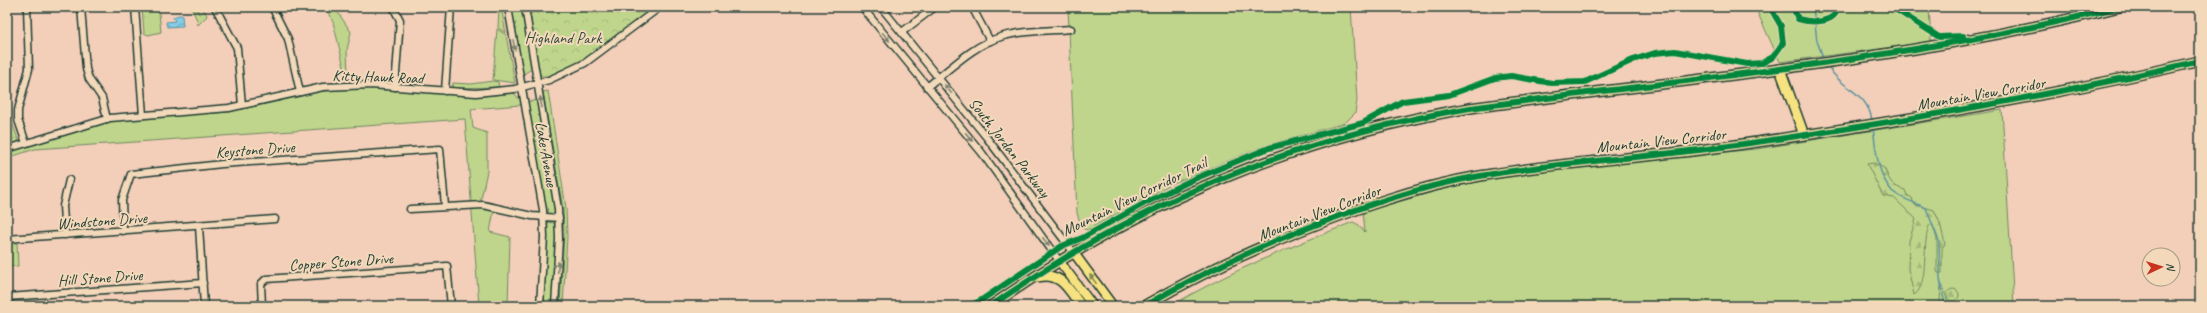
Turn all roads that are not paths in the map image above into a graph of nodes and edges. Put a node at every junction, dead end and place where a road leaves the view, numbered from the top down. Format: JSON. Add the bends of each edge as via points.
{"nodes":[{"id":1,"x":27,"y":7,"type":"edge"},
{"id":2,"x":81,"y":7,"type":"edge"},
{"id":3,"x":135,"y":7,"type":"edge"},
{"id":4,"x":216,"y":7,"type":"edge"},
{"id":5,"x":272,"y":7,"type":"edge"},
{"id":6,"x":393,"y":7,"type":"edge"},
{"id":7,"x":451,"y":7,"type":"edge"},
{"id":8,"x":508,"y":7,"type":"edge"},
{"id":9,"x":525,"y":7,"type":"edge"},
{"id":10,"x":660,"y":7,"type":"edge"},
{"id":11,"x":862,"y":7,"type":"edge"},
{"id":12,"x":881,"y":7,"type":"edge"},
{"id":13,"x":935,"y":7,"type":"edge"},
{"id":14,"x":972,"y":7,"type":"edge"},
{"id":15,"x":2119,"y":7,"type":"edge"},
{"id":16,"x":1071,"y":29,"type":"dead end"},
{"id":17,"x":902,"y":32,"type":"junction"},
{"id":18,"x":990,"y":41,"type":"junction"},
{"id":19,"x":2200,"y":61,"type":"edge"},
{"id":20,"x":1780,"y":69,"type":"junction"},
{"id":21,"x":938,"y":78,"type":"junction"},
{"id":22,"x":538,"y":83,"type":"junction"},
{"id":23,"x":395,"y":87,"type":"junction"},
{"id":24,"x":522,"y":87,"type":"junction"},
{"id":25,"x":927,"y":87,"type":"junction"},
{"id":26,"x":445,"y":91,"type":"junction"},
{"id":27,"x":300,"y":92,"type":"junction"},
{"id":28,"x":242,"y":105,"type":"junction"},
{"id":29,"x":143,"y":115,"type":"junction"},
{"id":30,"x":106,"y":118,"type":"junction"},
{"id":31,"x":1804,"y":135,"type":"junction"},
{"id":32,"x":26,"y":143,"type":"junction"},
{"id":33,"x":7,"y":149,"type":"edge"},
{"id":34,"x":69,"y":180,"type":"dead end"},
{"id":35,"x":444,"y":206,"type":"junction"},
{"id":36,"x":410,"y":209,"type":"dead end"},
{"id":37,"x":544,"y":217,"type":"junction"},
{"id":38,"x":559,"y":218,"type":"junction"},
{"id":39,"x":275,"y":219,"type":"dead end"},
{"id":40,"x":199,"y":226,"type":"junction"},
{"id":41,"x":123,"y":231,"type":"junction"},
{"id":42,"x":65,"y":235,"type":"junction"},
{"id":43,"x":7,"y":238,"type":"edge"},
{"id":44,"x":1074,"y":253,"type":"junction"},
{"id":45,"x":1060,"y":262,"type":"junction"},
{"id":46,"x":1027,"y":282,"type":"junction"},
{"id":47,"x":203,"y":283,"type":"junction"},
{"id":48,"x":9,"y":306,"type":"edge"},
{"id":49,"x":204,"y":306,"type":"edge"},
{"id":50,"x":262,"y":306,"type":"edge"},
{"id":51,"x":451,"y":306,"type":"edge"},
{"id":52,"x":540,"y":306,"type":"edge"},
{"id":53,"x":555,"y":306,"type":"edge"},
{"id":54,"x":991,"y":306,"type":"edge"},
{"id":55,"x":1081,"y":306,"type":"edge"},
{"id":56,"x":1093,"y":306,"type":"edge"},
{"id":57,"x":1112,"y":306,"type":"edge"},
{"id":58,"x":1144,"y":306,"type":"edge"}],
"edges":[{"from":1,"to":32,"type":"street","via":[[28,75],[18,110],[18,120]]},
{"from":2,"to":30,"type":"street","via":[[86,69],[89,79],[102,98]]},
{"from":3,"to":29,"type":"street"},
{"from":4,"to":28,"type":"street","via":[[237,48]]},
{"from":5,"to":27,"type":"street","via":[[288,39]]},
{"from":6,"to":23,"type":"street","via":[[400,20]]},
{"from":7,"to":26,"type":"street"},
{"from":8,"to":24,"type":"street","name":"Lake Avenue","one_way":true},
{"from":9,"to":22,"type":"street","name":"Lake Avenue"},
{"from":10,"to":22,"type":"street","name":"Kitty Hawk Road","via":[[593,58]]},
{"from":11,"to":25,"type":"street","name":"South Jordan Parkway","one_way":true},
{"from":12,"to":17,"type":"street","name":"South Jordan Parkway"},
{"from":13,"to":17,"type":"street"},
{"from":14,"to":18,"type":"street"},
{"from":15,"to":20,"type":"highway","via":[[1964,42]]},
{"from":16,"to":18,"type":"street","via":[[1018,33]]},
{"from":17,"to":21,"type":"street","name":"South Jordan Parkway"},
{"from":18,"to":21,"type":"street","via":[[975,49]]},
{"from":19,"to":31,"type":"highway","name":"Mountain View Corridor","via":[[2017,101]]},
{"from":20,"to":31,"type":"highway"},
{"from":20,"to":44,"type":"highway","via":[[1470,108],[1356,132],[1265,161],[1202,186],[1166,202]]},
{"from":21,"to":25,"type":"street"},
{"from":44,"to":21,"type":"street","name":"South Jordan Parkway","one_way":true},
{"from":22,"to":24,"type":"street","name":"Kitty Hawk Road"},
{"from":38,"to":22,"type":"street","name":"Lake Avenue","one_way":true},
{"from":23,"to":26,"type":"street","name":"Kitty Hawk Road"},
{"from":23,"to":27,"type":"street","name":"Kitty Hawk Road","via":[[350,85]]},
{"from":24,"to":26,"type":"street","name":"Kitty Hawk Road","via":[[491,93]]},
{"from":24,"to":37,"type":"street","name":"Lake Avenue"},
{"from":25,"to":45,"type":"street","name":"South Jordan Parkway","one_way":true,"via":[[982,153]]},
{"from":27,"to":28,"type":"street","name":"Kitty Hawk Road"},
{"from":28,"to":29,"type":"street","name":"Kitty Hawk Road"},
{"from":29,"to":30,"type":"street","name":"Kitty Hawk Road"},
{"from":30,"to":32,"type":"street","name":"Kitty Hawk Road"},
{"from":31,"to":58,"type":"highway","name":"Mountain View Corridor","via":[[1696,151],[1526,168],[1426,188],[1370,205],[1243,255]]},
{"from":32,"to":33,"type":"street","name":"Kitty Hawk Road"},
{"from":34,"to":42,"type":"street","via":[[63,206]]},
{"from":35,"to":36,"type":"street"},
{"from":35,"to":37,"type":"street","via":[[489,205]]},
{"from":35,"to":41,"type":"street","name":"Keystone Drive","via":[[440,149],[135,172],[129,178],[123,194]]},
{"from":37,"to":38,"type":"street"},
{"from":37,"to":52,"type":"street","name":"Lake Avenue"},
{"from":53,"to":38,"type":"street","name":"Lake Avenue","one_way":true},
{"from":39,"to":40,"type":"street","name":"Windstone Drive"},
{"from":40,"to":41,"type":"street","name":"Windstone Drive"},
{"from":40,"to":47,"type":"street"},
{"from":41,"to":42,"type":"street","name":"Windstone Drive"},
{"from":42,"to":43,"type":"street","name":"Windstone Drive"},
{"from":44,"to":45,"type":"highway"},
{"from":57,"to":44,"type":"main road","name":"South Jordan Parkway","one_way":true},
{"from":45,"to":46,"type":"highway"},
{"from":45,"to":56,"type":"main road","name":"South Jordan Parkway"},
{"from":46,"to":54,"type":"highway"},
{"from":46,"to":55,"type":"highway","via":[[1042,276],[1057,277]]},
{"from":47,"to":48,"type":"street","name":"Hill Stone Drive","via":[[8,297]]},
{"from":47,"to":49,"type":"street"},
{"from":50,"to":51,"type":"street","name":"Copper Stone Drive","via":[[261,284],[266,279],[447,266]]}]}
